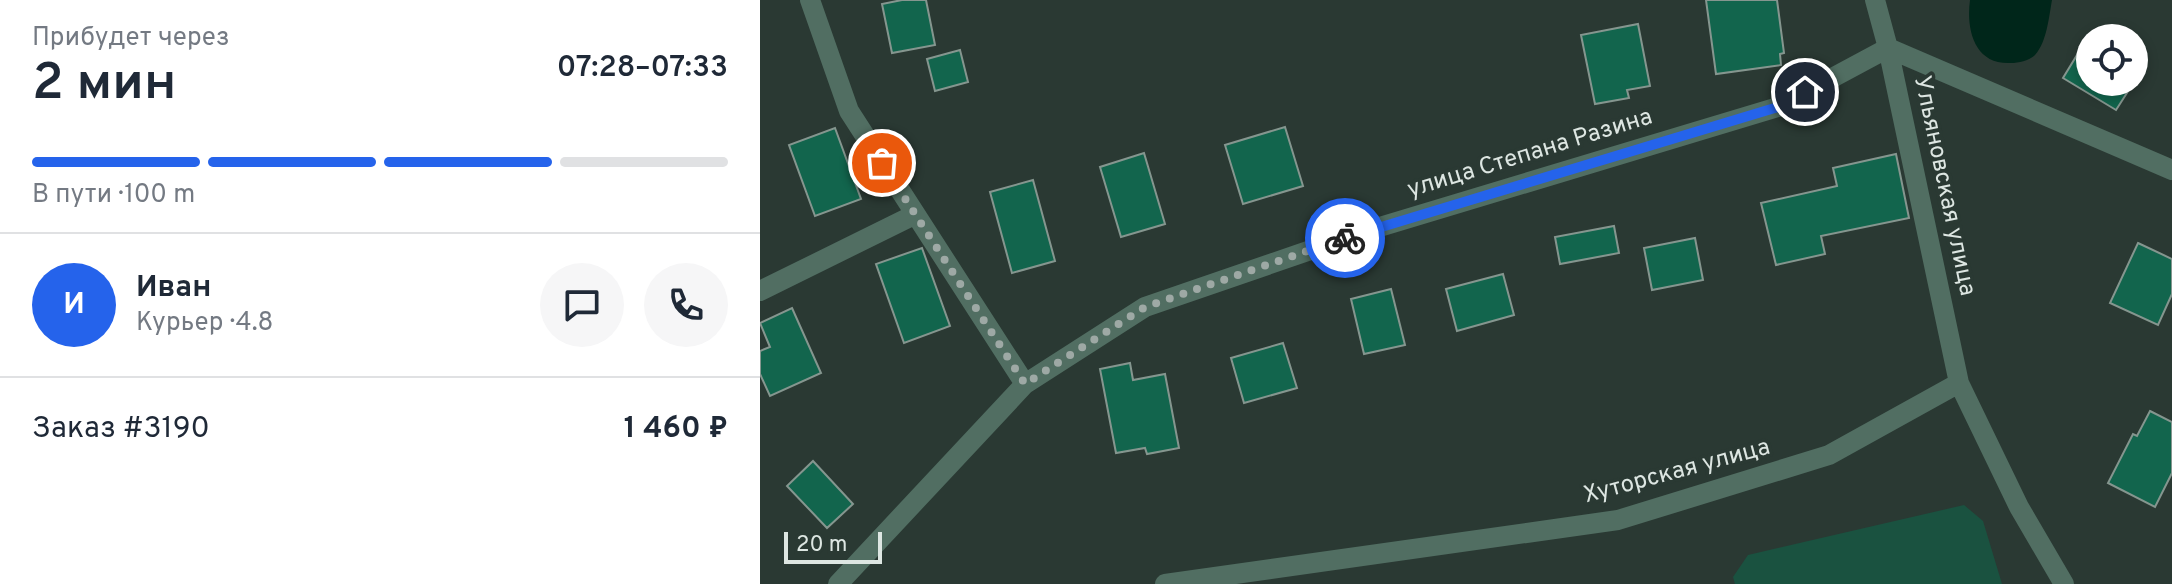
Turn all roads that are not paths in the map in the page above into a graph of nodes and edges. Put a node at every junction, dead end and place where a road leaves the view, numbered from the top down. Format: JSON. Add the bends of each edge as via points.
{"nodes":[{"id":1,"x":810,"y":0,"type":"edge"},
{"id":2,"x":1875,"y":0,"type":"edge"},
{"id":3,"x":1888,"y":48,"type":"junction"},
{"id":4,"x":2172,"y":170,"type":"edge"},
{"id":5,"x":914,"y":215,"type":"junction"},
{"id":6,"x":760,"y":291,"type":"edge"},
{"id":7,"x":1959,"y":383,"type":"junction"},
{"id":8,"x":1025,"y":384,"type":"junction"},
{"id":9,"x":838,"y":584,"type":"edge"},
{"id":10,"x":1165,"y":584,"type":"edge"},
{"id":11,"x":2064,"y":584,"type":"edge"}],
"edges":[{"from":1,"to":5,"type":"street","via":[[849,111]]},
{"from":2,"to":3,"type":"street","name":"Ульяновская улица"},
{"from":3,"to":4,"type":"street"},
{"from":3,"to":7,"type":"street","name":"Ульяновская улица"},
{"from":3,"to":8,"type":"street","name":"улица Степана Разина","via":[[1778,107],[1363,232],[1145,307]]},
{"from":5,"to":6,"type":"street"},
{"from":5,"to":8,"type":"street"},
{"from":7,"to":10,"type":"street","name":"Хуторская улица","via":[[1829,455],[1618,520]]},
{"from":7,"to":11,"type":"street","via":[[2019,507]]},
{"from":8,"to":9,"type":"street","name":"улица Степана Разина"}]}
